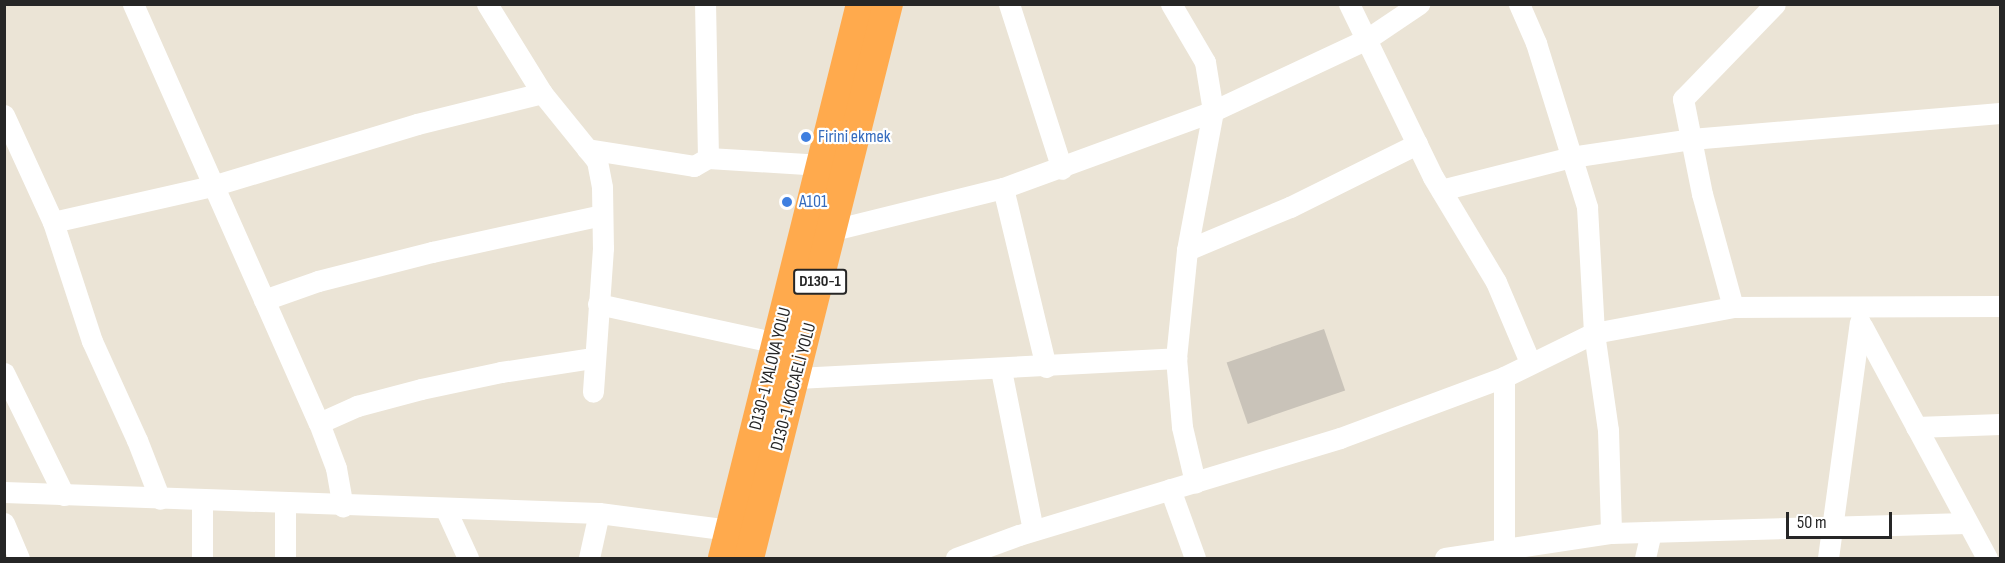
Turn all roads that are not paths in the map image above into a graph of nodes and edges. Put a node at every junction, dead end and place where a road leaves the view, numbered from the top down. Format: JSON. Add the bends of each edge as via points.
{"nodes":[{"id":1,"x":133,"y":4,"type":"edge"},
{"id":2,"x":487,"y":4,"type":"edge"},
{"id":3,"x":705,"y":4,"type":"edge"},
{"id":4,"x":861,"y":4,"type":"edge"},
{"id":5,"x":888,"y":4,"type":"edge"},
{"id":6,"x":1010,"y":4,"type":"edge"},
{"id":7,"x":1172,"y":4,"type":"edge"},
{"id":8,"x":1349,"y":4,"type":"edge"},
{"id":9,"x":1419,"y":4,"type":"edge"},
{"id":10,"x":1519,"y":4,"type":"edge"},
{"id":11,"x":1775,"y":4,"type":"edge"},
{"id":12,"x":1367,"y":39,"type":"junction"},
{"id":13,"x":542,"y":93,"type":"junction"},
{"id":14,"x":1213,"y":111,"type":"junction"},
{"id":15,"x":2001,"y":113,"type":"edge"},
{"id":16,"x":4,"y":116,"type":"edge"},
{"id":17,"x":1691,"y":139,"type":"junction"},
{"id":18,"x":1417,"y":144,"type":"junction"},
{"id":19,"x":587,"y":149,"type":"junction"},
{"id":20,"x":1571,"y":157,"type":"junction"},
{"id":21,"x":708,"y":158,"type":"junction"},
{"id":22,"x":822,"y":165,"type":"junction"},
{"id":23,"x":1062,"y":169,"type":"junction"},
{"id":24,"x":212,"y":186,"type":"junction"},
{"id":25,"x":1003,"y":188,"type":"junction"},
{"id":26,"x":1441,"y":190,"type":"junction"},
{"id":27,"x":602,"y":215,"type":"junction"},
{"id":28,"x":53,"y":222,"type":"junction"},
{"id":29,"x":833,"y":230,"type":"junction"},
{"id":30,"x":1186,"y":250,"type":"junction"},
{"id":31,"x":264,"y":300,"type":"junction"},
{"id":32,"x":598,"y":304,"type":"junction"},
{"id":33,"x":1854,"y":306,"type":"junction"},
{"id":34,"x":2001,"y":306,"type":"edge"},
{"id":35,"x":1733,"y":307,"type":"junction"},
{"id":36,"x":1862,"y":326,"type":"junction"},
{"id":37,"x":1594,"y":333,"type":"junction"},
{"id":38,"x":777,"y":343,"type":"junction"},
{"id":39,"x":593,"y":358,"type":"junction"},
{"id":40,"x":1176,"y":358,"type":"junction"},
{"id":41,"x":1530,"y":362,"type":"junction"},
{"id":42,"x":1046,"y":367,"type":"junction"},
{"id":43,"x":1001,"y":370,"type":"junction"},
{"id":44,"x":4,"y":373,"type":"edge"},
{"id":45,"x":1504,"y":377,"type":"junction"},
{"id":46,"x":797,"y":378,"type":"junction"},
{"id":47,"x":593,"y":392,"type":"dead end"},
{"id":48,"x":319,"y":423,"type":"junction"},
{"id":49,"x":2001,"y":424,"type":"edge"},
{"id":50,"x":1916,"y":428,"type":"junction"},
{"id":51,"x":1195,"y":482,"type":"junction"},
{"id":52,"x":1170,"y":489,"type":"junction"},
{"id":53,"x":4,"y":492,"type":"edge"},
{"id":54,"x":64,"y":495,"type":"junction"},
{"id":55,"x":159,"y":499,"type":"junction"},
{"id":56,"x":202,"y":500,"type":"junction"},
{"id":57,"x":285,"y":504,"type":"junction"},
{"id":58,"x":343,"y":506,"type":"junction"},
{"id":59,"x":446,"y":510,"type":"junction"},
{"id":60,"x":599,"y":513,"type":"junction"},
{"id":61,"x":4,"y":523,"type":"edge"},
{"id":62,"x":1966,"y":523,"type":"junction"},
{"id":63,"x":1832,"y":529,"type":"junction"},
{"id":64,"x":730,"y":530,"type":"junction"},
{"id":65,"x":1033,"y":531,"type":"junction"},
{"id":66,"x":1651,"y":532,"type":"junction"},
{"id":67,"x":1611,"y":533,"type":"junction"},
{"id":68,"x":1505,"y":555,"type":"edge"},
{"id":69,"x":1991,"y":555,"type":"edge"},
{"id":70,"x":19,"y":558,"type":"edge"},
{"id":71,"x":202,"y":558,"type":"edge"},
{"id":72,"x":285,"y":558,"type":"edge"},
{"id":73,"x":468,"y":558,"type":"edge"},
{"id":74,"x":589,"y":558,"type":"edge"},
{"id":75,"x":723,"y":558,"type":"edge"},
{"id":76,"x":749,"y":558,"type":"edge"},
{"id":77,"x":956,"y":558,"type":"edge"},
{"id":78,"x":1195,"y":558,"type":"edge"},
{"id":79,"x":1445,"y":558,"type":"edge"},
{"id":80,"x":1645,"y":558,"type":"edge"},
{"id":81,"x":1828,"y":558,"type":"edge"}],
"edges":[{"from":1,"to":24,"type":"street"},
{"from":2,"to":13,"type":"street"},
{"from":3,"to":21,"type":"street"},
{"from":4,"to":22,"type":"highway","name":"D130-1 YALOVA YOLU","number":"D130-1"},
{"from":5,"to":29,"type":"highway","name":"D130-1 KOCAELİ YOLU","number":"D130-1"},
{"from":6,"to":23,"type":"street"},
{"from":7,"to":14,"type":"street","via":[[1205,62]]},
{"from":8,"to":12,"type":"street"},
{"from":9,"to":12,"type":"street"},
{"from":10,"to":20,"type":"street","via":[[1536,43]]},
{"from":11,"to":17,"type":"street","via":[[1683,99]]},
{"from":12,"to":14,"type":"street"},
{"from":12,"to":18,"type":"street"},
{"from":13,"to":19,"type":"street"},
{"from":13,"to":24,"type":"street","via":[[417,124]]},
{"from":14,"to":23,"type":"street"},
{"from":14,"to":30,"type":"street"},
{"from":15,"to":17,"type":"street"},
{"from":16,"to":28,"type":"street"},
{"from":17,"to":20,"type":"street"},
{"from":17,"to":35,"type":"street"},
{"from":18,"to":26,"type":"street"},
{"from":18,"to":30,"type":"street","via":[[1290,207]]},
{"from":19,"to":21,"type":"street","via":[[694,166]]},
{"from":19,"to":27,"type":"street","via":[[597,161]]},
{"from":20,"to":26,"type":"street"},
{"from":20,"to":37,"type":"street","via":[[1587,207]]},
{"from":21,"to":22,"type":"street"},
{"from":22,"to":38,"type":"highway","name":"D130-1 YALOVA YOLU","number":"D130-1"},
{"from":23,"to":25,"type":"street"},
{"from":24,"to":28,"type":"street"},
{"from":24,"to":31,"type":"street"},
{"from":25,"to":29,"type":"street"},
{"from":25,"to":42,"type":"street"},
{"from":26,"to":41,"type":"street","via":[[1496,282]]},
{"from":27,"to":31,"type":"street","via":[[409,258],[318,281]]},
{"from":27,"to":32,"type":"street"},
{"from":28,"to":55,"type":"street","via":[[92,341]]},
{"from":29,"to":46,"type":"highway","name":"D130-1 KOCAELİ YOLU","number":"D130-1"},
{"from":30,"to":40,"type":"street"},
{"from":31,"to":48,"type":"street"},
{"from":32,"to":38,"type":"street"},
{"from":32,"to":39,"type":"street"},
{"from":33,"to":34,"type":"street"},
{"from":33,"to":35,"type":"street"},
{"from":33,"to":36,"type":"street"},
{"from":35,"to":37,"type":"street"},
{"from":36,"to":50,"type":"street"},
{"from":36,"to":63,"type":"street"},
{"from":37,"to":41,"type":"street"},
{"from":37,"to":67,"type":"street","via":[[1608,429]]},
{"from":38,"to":64,"type":"highway","name":"D130-1 YALOVA YOLU","number":"D130-1"},
{"from":39,"to":47,"type":"street"},
{"from":39,"to":48,"type":"street","via":[[421,389],[357,406]]},
{"from":40,"to":42,"type":"street"},
{"from":40,"to":51,"type":"street","via":[[1182,427]]},
{"from":41,"to":45,"type":"street"},
{"from":42,"to":43,"type":"street"},
{"from":43,"to":46,"type":"street"},
{"from":43,"to":65,"type":"street"},
{"from":44,"to":54,"type":"street"},
{"from":45,"to":51,"type":"street","via":[[1340,438]]},
{"from":45,"to":68,"type":"street"},
{"from":46,"to":76,"type":"highway","name":"D130-1 KOCAELİ YOLU","number":"D130-1"},
{"from":48,"to":58,"type":"street","via":[[336,468]]},
{"from":49,"to":50,"type":"street"},
{"from":50,"to":62,"type":"street"},
{"from":51,"to":52,"type":"street"},
{"from":52,"to":65,"type":"street"},
{"from":52,"to":78,"type":"street"},
{"from":53,"to":54,"type":"street"},
{"from":54,"to":55,"type":"street"},
{"from":55,"to":56,"type":"street"},
{"from":56,"to":57,"type":"street"},
{"from":56,"to":71,"type":"street"},
{"from":57,"to":58,"type":"street"},
{"from":57,"to":72,"type":"street"},
{"from":58,"to":59,"type":"street"},
{"from":59,"to":60,"type":"street"},
{"from":59,"to":73,"type":"street"},
{"from":60,"to":64,"type":"street"},
{"from":60,"to":74,"type":"street"},
{"from":61,"to":70,"type":"street"},
{"from":62,"to":63,"type":"street"},
{"from":62,"to":69,"type":"street"},
{"from":63,"to":66,"type":"street"},
{"from":63,"to":81,"type":"street"},
{"from":64,"to":75,"type":"highway","name":"D130-1 YALOVA YOLU","number":"D130-1"},
{"from":65,"to":77,"type":"street"},
{"from":66,"to":67,"type":"street"},
{"from":66,"to":80,"type":"street"},
{"from":67,"to":68,"type":"street"},
{"from":68,"to":79,"type":"street"}]}
